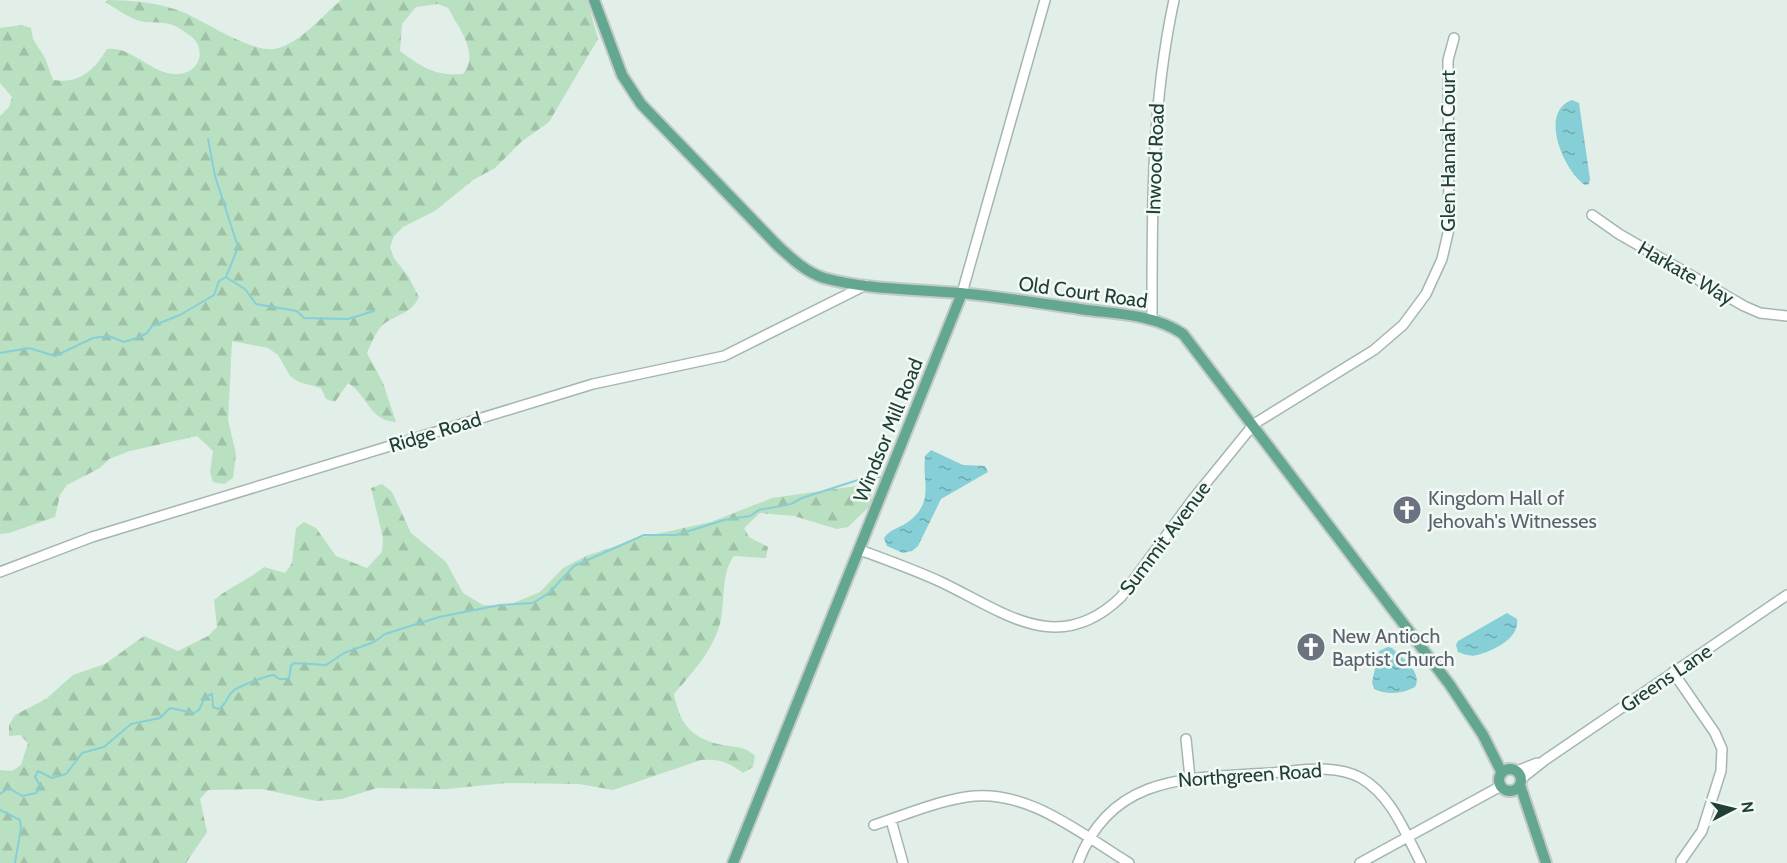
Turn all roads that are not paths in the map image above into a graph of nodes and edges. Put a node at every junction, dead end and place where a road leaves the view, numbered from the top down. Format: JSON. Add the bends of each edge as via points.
{"nodes":[{"id":1,"x":594,"y":0,"type":"edge"},
{"id":2,"x":1045,"y":0,"type":"edge"},
{"id":3,"x":1174,"y":0,"type":"edge"},
{"id":4,"x":1454,"y":38,"type":"dead end"},
{"id":5,"x":1592,"y":215,"type":"dead end"},
{"id":6,"x":866,"y":285,"type":"junction"},
{"id":7,"x":962,"y":293,"type":"junction"},
{"id":8,"x":1787,"y":316,"type":"edge"},
{"id":9,"x":1152,"y":320,"type":"junction"},
{"id":10,"x":1254,"y":424,"type":"junction"},
{"id":11,"x":860,"y":550,"type":"junction"},
{"id":12,"x":0,"y":572,"type":"edge"},
{"id":13,"x":1787,"y":595,"type":"edge"},
{"id":14,"x":1673,"y":672,"type":"junction"},
{"id":15,"x":1186,"y":739,"type":"dead end"},
{"id":16,"x":1190,"y":778,"type":"junction"},
{"id":17,"x":1514,"y":778,"type":"junction"},
{"id":18,"x":1501,"y":786,"type":"joint"},
{"id":19,"x":891,"y":819,"type":"junction"},
{"id":20,"x":874,"y":825,"type":"dead end"},
{"id":21,"x":1407,"y":837,"type":"junction"},
{"id":22,"x":1089,"y":839,"type":"junction"},
{"id":23,"x":1681,"y":861,"type":"dead end"},
{"id":24,"x":733,"y":863,"type":"edge"},
{"id":25,"x":903,"y":863,"type":"edge"},
{"id":26,"x":1078,"y":863,"type":"edge"},
{"id":27,"x":1129,"y":863,"type":"edge"},
{"id":28,"x":1360,"y":863,"type":"edge"},
{"id":29,"x":1421,"y":863,"type":"edge"},
{"id":30,"x":1546,"y":863,"type":"edge"}],
"edges":[{"from":1,"to":6,"type":"main road","name":"Old Court Road","via":[[622,75],[655,121],[792,259],[823,278]]},
{"from":2,"to":7,"type":"street","name":"Windsor Mill Road"},
{"from":3,"to":9,"type":"street","name":"Inwood Road","via":[[1157,96]]},
{"from":4,"to":10,"type":"street","name":"Glen Hannah Court","via":[[1448,60],[1449,229],[1442,259],[1426,294],[1403,325],[1374,350]]},
{"from":5,"to":8,"type":"street","name":"Harkate Way","via":[[1744,306],[1760,313]]},
{"from":6,"to":7,"type":"main road","name":"Old Court Road"},
{"from":6,"to":12,"type":"street","name":"Ridge Road","via":[[724,356],[593,384],[122,528]]},
{"from":7,"to":9,"type":"main road","name":"Old Court Road"},
{"from":7,"to":11,"type":"main road","name":"Windsor Mill Road"},
{"from":9,"to":10,"type":"main road","name":"Old Court Road","via":[[1184,334]]},
{"from":10,"to":11,"type":"street","name":"Summit Avenue","via":[[1121,597],[1110,608],[1083,622],[1053,628],[1024,623],[942,582]]},
{"from":10,"to":17,"type":"main road","name":"Old Court Road","via":[[1450,685]]},
{"from":11,"to":24,"type":"main road","name":"Windsor Mill Road"},
{"from":13,"to":14,"type":"street","name":"Greens Lane"},
{"from":14,"to":17,"type":"street","name":"Greens Lane"},
{"from":14,"to":23,"type":"street","via":[[1722,749],[1721,771],[1702,831]]},
{"from":15,"to":16,"type":"street"},
{"from":16,"to":21,"type":"street","name":"Northgreen Road","via":[[1343,771],[1370,784],[1381,795]]},
{"from":16,"to":22,"type":"street","name":"Northgreen Road","via":[[1168,781],[1137,794],[1111,812]]},
{"from":17,"to":18,"type":"main road","via":[[1499,779]]},
{"from":17,"to":30,"type":"main road","name":"Old Court Road"},
{"from":18,"to":21,"type":"street"},
{"from":19,"to":20,"type":"street"},
{"from":19,"to":22,"type":"street","via":[[951,800],[986,796],[1025,803]]},
{"from":19,"to":25,"type":"street"},
{"from":21,"to":28,"type":"street"},
{"from":21,"to":29,"type":"street","name":"Northgreen Road"},
{"from":22,"to":26,"type":"street","name":"Northgreen Road"},
{"from":22,"to":27,"type":"street"}]}
